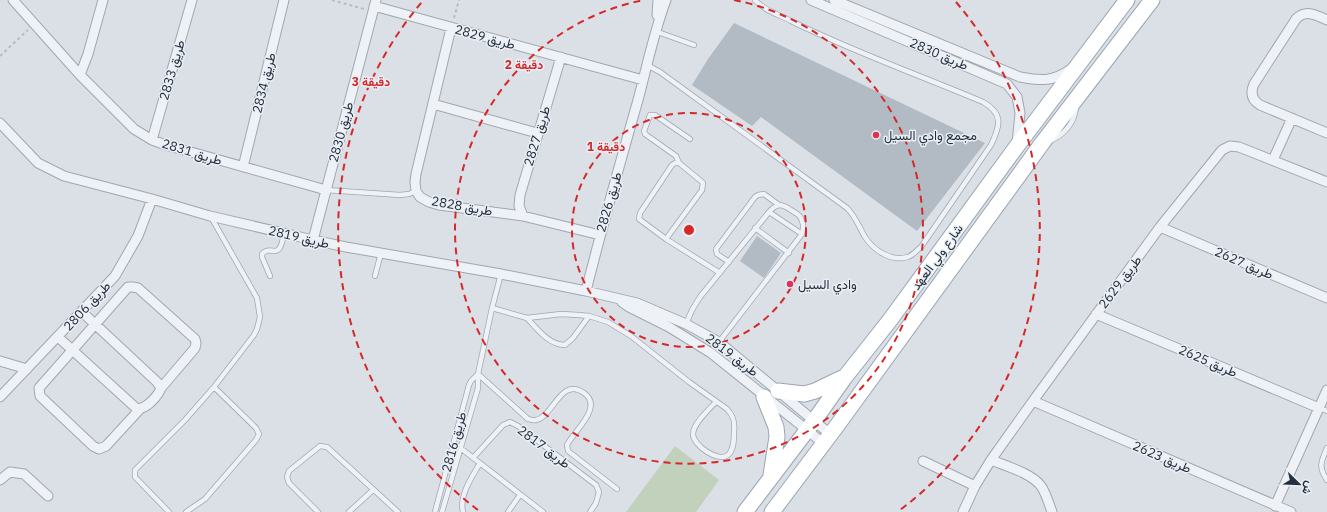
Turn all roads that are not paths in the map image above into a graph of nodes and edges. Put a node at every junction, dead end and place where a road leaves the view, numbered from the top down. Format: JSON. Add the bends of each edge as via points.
{"nodes":[{"id":1,"x":13,"y":0,"type":"edge"},
{"id":2,"x":103,"y":0,"type":"edge"},
{"id":3,"x":192,"y":0,"type":"edge"},
{"id":4,"x":284,"y":0,"type":"edge"},
{"id":5,"x":658,"y":0,"type":"edge"},
{"id":6,"x":666,"y":0,"type":"edge"},
{"id":7,"x":754,"y":0,"type":"edge"},
{"id":8,"x":811,"y":0,"type":"edge"},
{"id":9,"x":834,"y":0,"type":"edge"},
{"id":10,"x":1127,"y":0,"type":"edge"},
{"id":11,"x":1152,"y":0,"type":"edge"},
{"id":12,"x":374,"y":6,"type":"edge"},
{"id":13,"x":658,"y":20,"type":"junction"},
{"id":14,"x":1327,"y":20,"type":"edge"},
{"id":15,"x":451,"y":28,"type":"junction"},
{"id":16,"x":655,"y":31,"type":"junction"},
{"id":17,"x":694,"y":45,"type":"dead end"},
{"id":18,"x":561,"y":57,"type":"junction"},
{"id":19,"x":1083,"y":60,"type":"junction"},
{"id":20,"x":647,"y":65,"type":"junction"},
{"id":21,"x":80,"y":75,"type":"junction"},
{"id":22,"x":643,"y":80,"type":"junction"},
{"id":23,"x":433,"y":104,"type":"junction"},
{"id":24,"x":1294,"y":119,"type":"junction"},
{"id":25,"x":0,"y":123,"type":"edge"},
{"id":26,"x":537,"y":133,"type":"junction"},
{"id":27,"x":1327,"y":133,"type":"edge"},
{"id":28,"x":690,"y":138,"type":"dead end"},
{"id":29,"x":152,"y":140,"type":"junction"},
{"id":30,"x":1017,"y":146,"type":"junction"},
{"id":31,"x":1276,"y":161,"type":"junction"},
{"id":32,"x":679,"y":163,"type":"junction"},
{"id":33,"x":243,"y":167,"type":"junction"},
{"id":34,"x":1327,"y":182,"type":"edge"},
{"id":35,"x":326,"y":190,"type":"junction"},
{"id":36,"x":416,"y":191,"type":"junction"},
{"id":37,"x":152,"y":199,"type":"junction"},
{"id":38,"x":779,"y":205,"type":"junction"},
{"id":39,"x":769,"y":212,"type":"junction"},
{"id":40,"x":210,"y":216,"type":"junction"},
{"id":41,"x":523,"y":216,"type":"junction"},
{"id":42,"x":1160,"y":227,"type":"junction"},
{"id":43,"x":755,"y":228,"type":"junction"},
{"id":44,"x":284,"y":233,"type":"junction"},
{"id":45,"x":802,"y":234,"type":"junction"},
{"id":46,"x":600,"y":235,"type":"junction"},
{"id":47,"x":666,"y":239,"type":"junction"},
{"id":48,"x":313,"y":240,"type":"junction"},
{"id":49,"x":381,"y":253,"type":"junction"},
{"id":50,"x":789,"y":253,"type":"junction"},
{"id":51,"x":729,"y":262,"type":"junction"},
{"id":52,"x":720,"y":273,"type":"junction"},
{"id":53,"x":501,"y":274,"type":"junction"},
{"id":54,"x":270,"y":276,"type":"dead end"},
{"id":55,"x":375,"y":276,"type":"dead end"},
{"id":56,"x":586,"y":291,"type":"junction"},
{"id":57,"x":1327,"y":298,"type":"edge"},
{"id":58,"x":620,"y":300,"type":"junction"},
{"id":59,"x":492,"y":308,"type":"junction"},
{"id":60,"x":82,"y":312,"type":"junction"},
{"id":61,"x":1096,"y":314,"type":"junction"},
{"id":62,"x":589,"y":316,"type":"junction"},
{"id":63,"x":527,"y":318,"type":"junction"},
{"id":64,"x":95,"y":324,"type":"junction"},
{"id":65,"x":686,"y":324,"type":"junction"},
{"id":66,"x":683,"y":336,"type":"junction"},
{"id":67,"x":58,"y":337,"type":"junction"},
{"id":68,"x":719,"y":342,"type":"junction"},
{"id":69,"x":73,"y":350,"type":"junction"},
{"id":70,"x":711,"y":353,"type":"junction"},
{"id":71,"x":0,"y":361,"type":"edge"},
{"id":72,"x":27,"y":369,"type":"junction"},
{"id":73,"x":478,"y":374,"type":"junction"},
{"id":74,"x":845,"y":376,"type":"junction"},
{"id":75,"x":214,"y":387,"type":"junction"},
{"id":76,"x":160,"y":388,"type":"junction"},
{"id":77,"x":1327,"y":390,"type":"edge"},
{"id":78,"x":778,"y":391,"type":"junction"},
{"id":79,"x":0,"y":397,"type":"edge"},
{"id":80,"x":764,"y":397,"type":"junction"},
{"id":81,"x":1032,"y":401,"type":"junction"},
{"id":82,"x":716,"y":402,"type":"junction"},
{"id":83,"x":140,"y":409,"type":"junction"},
{"id":84,"x":1323,"y":409,"type":"edge"},
{"id":85,"x":818,"y":433,"type":"junction"},
{"id":86,"x":454,"y":443,"type":"junction"},
{"id":87,"x":461,"y":448,"type":"junction"},
{"id":88,"x":1327,"y":448,"type":"edge"},
{"id":89,"x":473,"y":458,"type":"junction"},
{"id":90,"x":991,"y":460,"type":"junction"},
{"id":91,"x":923,"y":461,"type":"dead end"},
{"id":92,"x":480,"y":463,"type":"junction"},
{"id":93,"x":771,"y":475,"type":"junction"},
{"id":94,"x":0,"y":480,"type":"edge"},
{"id":95,"x":1327,"y":480,"type":"edge"},
{"id":96,"x":976,"y":486,"type":"junction"},
{"id":97,"x":617,"y":489,"type":"dead end"},
{"id":98,"x":373,"y":490,"type":"junction"},
{"id":99,"x":520,"y":495,"type":"junction"},
{"id":100,"x":48,"y":496,"type":"dead end"},
{"id":101,"x":1276,"y":506,"type":"junction"},
{"id":102,"x":169,"y":512,"type":"edge"},
{"id":103,"x":186,"y":512,"type":"edge"},
{"id":104,"x":318,"y":512,"type":"edge"},
{"id":105,"x":349,"y":512,"type":"edge"},
{"id":106,"x":398,"y":512,"type":"edge"},
{"id":107,"x":435,"y":512,"type":"edge"},
{"id":108,"x":442,"y":512,"type":"edge"},
{"id":109,"x":462,"y":512,"type":"edge"},
{"id":110,"x":508,"y":512,"type":"edge"},
{"id":111,"x":542,"y":512,"type":"edge"},
{"id":112,"x":590,"y":512,"type":"edge"},
{"id":113,"x":745,"y":512,"type":"edge"},
{"id":114,"x":763,"y":512,"type":"edge"},
{"id":115,"x":772,"y":512,"type":"edge"},
{"id":116,"x":963,"y":512,"type":"edge"},
{"id":117,"x":1052,"y":512,"type":"edge"},
{"id":118,"x":1291,"y":512,"type":"edge"}],
"edges":[{"from":1,"to":21,"type":"street","name":"طريق 2831"},
{"from":2,"to":21,"type":"street"},
{"from":3,"to":29,"type":"street","name":"طريق 2833"},
{"from":4,"to":33,"type":"street","name":"طريق 2834"},
{"from":5,"to":13,"type":"street","name":"طريق 2826"},
{"from":6,"to":13,"type":"street","name":"طريق 2826"},
{"from":7,"to":20,"type":"lane","via":[[768,10],[814,32],[983,102],[995,110],[998,131],[991,146],[925,242],[910,256],[899,259],[888,257],[866,239],[857,220],[847,208]]},
{"from":8,"to":30,"type":"street","name":"طريق 2830","via":[[1007,84],[1017,97],[1020,112]]},
{"from":9,"to":19,"type":"street","name":"طريق 2830","via":[[1020,77],[1041,80],[1054,78]]},
{"from":10,"to":19,"type":"main road","name":"شارع ولي العهد"},
{"from":11,"to":85,"type":"main road","name":"شارع ولي العهد"},
{"from":12,"to":15,"type":"street","name":"طريق 2829"},
{"from":12,"to":35,"type":"street","name":"طريق 2830"},
{"from":13,"to":16,"type":"street","name":"طريق 2826"},
{"from":14,"to":24,"type":"street","via":[[1310,13],[1302,14],[1296,19],[1252,88],[1252,96],[1257,103]]},
{"from":15,"to":18,"type":"street","name":"طريق 2829"},
{"from":15,"to":23,"type":"street","name":"طريق 2828"},
{"from":16,"to":17,"type":"lane"},
{"from":16,"to":20,"type":"street","name":"طريق 2826"},
{"from":18,"to":22,"type":"street","name":"طريق 2829"},
{"from":18,"to":26,"type":"street","name":"طريق 2827"},
{"from":19,"to":30,"type":"main road","name":"شارع ولي العهد"},
{"from":20,"to":22,"type":"street","name":"طريق 2826"},
{"from":21,"to":29,"type":"street","name":"طريق 2831","via":[[134,129]]},
{"from":22,"to":46,"type":"street","name":"طريق 2826"},
{"from":23,"to":26,"type":"street"},
{"from":23,"to":36,"type":"street","name":"طريق 2828","via":[[416,174]]},
{"from":24,"to":27,"type":"street"},
{"from":24,"to":31,"type":"street"},
{"from":25,"to":37,"type":"street","name":"طريق 2819","via":[[38,163],[64,176]]},
{"from":26,"to":41,"type":"street","name":"طريق 2827","via":[[520,195],[519,206]]},
{"from":28,"to":32,"type":"lane","via":[[656,115],[650,115],[645,134],[676,156]]},
{"from":29,"to":33,"type":"street","name":"طريق 2831"},
{"from":30,"to":74,"type":"main road","name":"شارع ولي العهد","via":[[890,320]]},
{"from":31,"to":34,"type":"street","name":"طريق 2629"},
{"from":31,"to":42,"type":"street","name":"طريق 2629","via":[[1239,147],[1226,147]]},
{"from":32,"to":47,"type":"lane","via":[[701,181],[703,186]]},
{"from":32,"to":47,"type":"lane","via":[[672,165],[638,216]]},
{"from":33,"to":35,"type":"street","name":"طريق 2831"},
{"from":35,"to":36,"type":"lane","via":[[400,195]]},
{"from":35,"to":48,"type":"street","name":"طريق 2830"},
{"from":36,"to":41,"type":"street","name":"طريق 2828","via":[[420,197],[439,205]]},
{"from":37,"to":40,"type":"street","name":"طريق 2819"},
{"from":37,"to":60,"type":"street","name":"طريق 2806","via":[[138,236],[115,276]]},
{"from":38,"to":39,"type":"lane"},
{"from":38,"to":45,"type":"lane","via":[[799,215],[802,221]]},
{"from":38,"to":51,"type":"lane","via":[[764,194],[755,197],[716,249],[718,254]]},
{"from":39,"to":43,"type":"lane"},
{"from":39,"to":45,"type":"lane"},
{"from":40,"to":44,"type":"street","name":"طريق 2819"},
{"from":40,"to":75,"type":"lane","via":[[257,298],[260,310],[259,323],[254,335]]},
{"from":41,"to":46,"type":"street","name":"طريق 2828"},
{"from":42,"to":57,"type":"street","name":"طريق 2627"},
{"from":42,"to":61,"type":"street","name":"طريق 2629"},
{"from":43,"to":50,"type":"lane"},
{"from":43,"to":51,"type":"lane"},
{"from":44,"to":48,"type":"street","name":"طريق 2819"},
{"from":44,"to":54,"type":"lane","via":[[279,250],[266,251],[262,254]]},
{"from":45,"to":50,"type":"lane"},
{"from":46,"to":56,"type":"street","name":"طريق 2826"},
{"from":47,"to":52,"type":"lane"},
{"from":48,"to":49,"type":"street","name":"طريق 2819"},
{"from":49,"to":53,"type":"street","name":"طريق 2819"},
{"from":49,"to":55,"type":"lane"},
{"from":50,"to":68,"type":"lane"},
{"from":51,"to":52,"type":"lane"},
{"from":52,"to":65,"type":"lane","via":[[696,303]]},
{"from":53,"to":56,"type":"street","name":"طريق 2819"},
{"from":53,"to":59,"type":"lane","name":"طريق 2816"},
{"from":56,"to":58,"type":"street","name":"طريق 2819"},
{"from":58,"to":65,"type":"street","name":"طريق 2819","via":[[637,303]]},
{"from":58,"to":66,"type":"street","name":"طريق 2819"},
{"from":59,"to":63,"type":"lane"},
{"from":59,"to":73,"type":"lane","name":"طريق 2816"},
{"from":60,"to":64,"type":"street"},
{"from":60,"to":67,"type":"street","name":"طريق 2806"},
{"from":61,"to":81,"type":"street","name":"طريق 2629"},
{"from":61,"to":84,"type":"street","name":"طريق 2625"},
{"from":62,"to":63,"type":"lane","via":[[561,314]]},
{"from":62,"to":63,"type":"lane","via":[[565,345],[550,340]]},
{"from":62,"to":82,"type":"lane","via":[[614,325],[631,336]]},
{"from":64,"to":69,"type":"street"},
{"from":64,"to":76,"type":"street","via":[[157,382]]},
{"from":64,"to":76,"type":"street","via":[[128,287],[133,286],[195,339],[195,348]]},
{"from":65,"to":66,"type":"street"},
{"from":65,"to":68,"type":"street","name":"طريق 2819"},
{"from":66,"to":70,"type":"street","name":"طريق 2819"},
{"from":67,"to":69,"type":"street"},
{"from":67,"to":72,"type":"street","name":"طريق 2806"},
{"from":68,"to":70,"type":"street"},
{"from":68,"to":78,"type":"street","name":"طريق 2819"},
{"from":69,"to":83,"type":"street"},
{"from":69,"to":83,"type":"street","via":[[43,382],[39,388],[40,396],[93,446],[99,449],[106,446]]},
{"from":70,"to":80,"type":"street","name":"طريق 2819"},
{"from":71,"to":72,"type":"street"},
{"from":72,"to":79,"type":"street","name":"طريق 2806"},
{"from":73,"to":86,"type":"lane","name":"طريق 2816","via":[[469,385]]},
{"from":73,"to":87,"type":"lane","name":"طريق 2816","via":[[478,388]]},
{"from":73,"to":97,"type":"lane","via":[[528,419],[535,421],[542,418],[564,392],[578,390],[585,394],[590,400],[589,414],[571,437],[567,445],[568,451]]},
{"from":74,"to":78,"type":"main road","via":[[804,394]]},
{"from":74,"to":85,"type":"main road","name":"شارع ولي العهد"},
{"from":75,"to":102,"type":"lane","via":[[135,470],[135,477]]},
{"from":75,"to":103,"type":"lane","via":[[259,434],[205,499]]},
{"from":76,"to":83,"type":"street","via":[[144,408]]},
{"from":77,"to":84,"type":"street"},
{"from":78,"to":85,"type":"street","name":"طريق 2819"},
{"from":80,"to":85,"type":"street","name":"طريق 2819"},
{"from":80,"to":93,"type":"main road","via":[[776,427],[777,437]]},
{"from":81,"to":90,"type":"street","name":"طريق 2629"},
{"from":81,"to":101,"type":"street","name":"طريق 2623"},
{"from":82,"to":82,"type":"lane","via":[[731,413],[734,423],[731,451],[723,458],[695,443],[693,434],[696,426]]},
{"from":84,"to":101,"type":"street"},
{"from":85,"to":93,"type":"main road","name":"شارع ولي العهد"},
{"from":85,"to":114,"type":"main road","via":[[812,446]]},
{"from":85,"to":115,"type":"main road","name":"شارع ولي العهد"},
{"from":86,"to":87,"type":"lane"},
{"from":86,"to":107,"type":"lane","name":"طريق 2816"},
{"from":87,"to":89,"type":"lane"},
{"from":87,"to":108,"type":"lane","name":"طريق 2816"},
{"from":88,"to":95,"type":"lane","via":[[1321,465],[1322,473]]},
{"from":89,"to":92,"type":"lane"},
{"from":89,"to":112,"type":"lane","name":"طريق 2817","via":[[503,425],[510,422],[596,486],[599,492]]},
{"from":90,"to":96,"type":"street","name":"طريق 2629"},
{"from":90,"to":117,"type":"street","via":[[1032,478],[1041,486]]},
{"from":91,"to":96,"type":"street"},
{"from":92,"to":99,"type":"lane"},
{"from":92,"to":109,"type":"lane","via":[[463,495]]},
{"from":93,"to":113,"type":"main road","name":"شارع ولي العهد"},
{"from":94,"to":100,"type":"street","via":[[10,472],[24,474]]},
{"from":96,"to":116,"type":"street","name":"طريق 2629"},
{"from":98,"to":104,"type":"lane","via":[[327,447],[320,446],[289,471],[287,478]]},
{"from":98,"to":105,"type":"lane"},
{"from":98,"to":106,"type":"lane"},
{"from":99,"to":110,"type":"lane"},
{"from":99,"to":111,"type":"lane"},
{"from":101,"to":118,"type":"street","name":"طريق 2623"}]}
